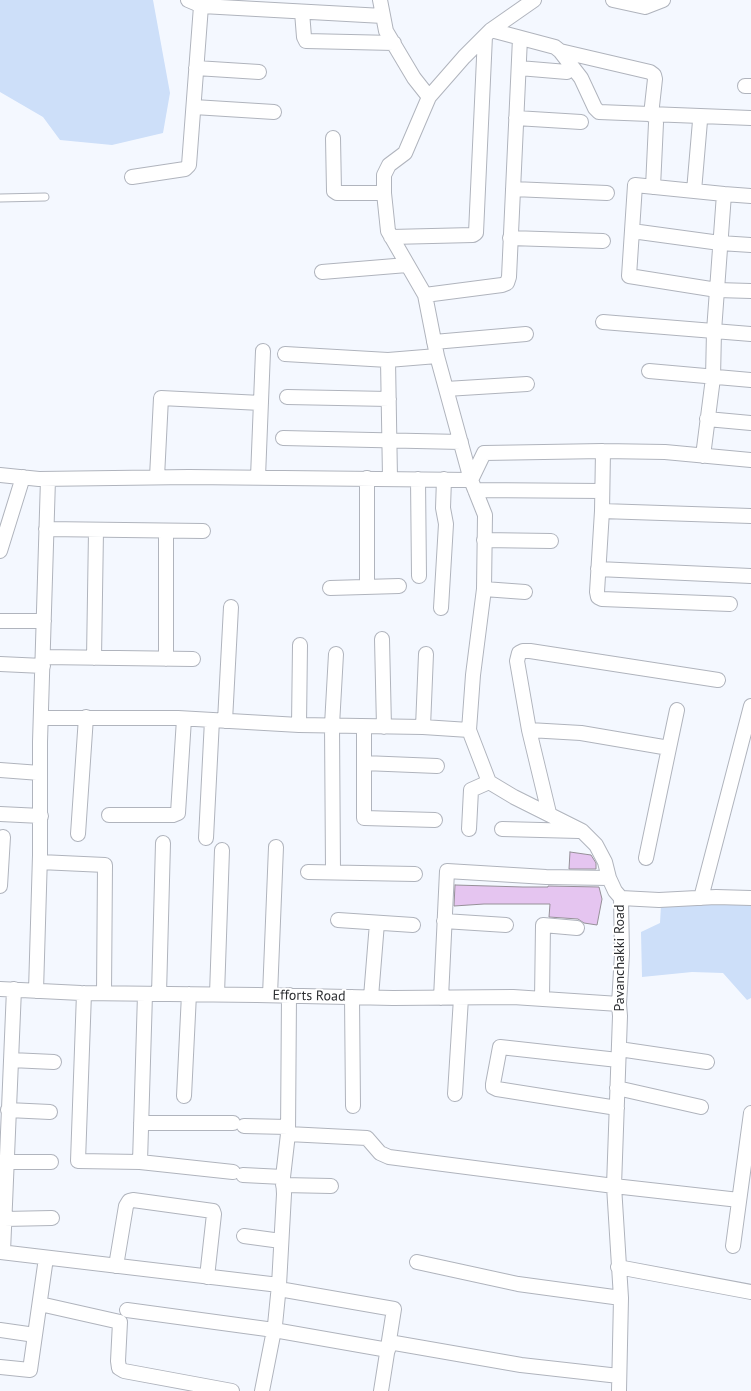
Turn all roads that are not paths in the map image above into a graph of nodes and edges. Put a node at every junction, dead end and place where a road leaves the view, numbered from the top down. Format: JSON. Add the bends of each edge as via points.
{"nodes":[{"id":1,"x":380,"y":0,"type":"edge"},
{"id":2,"x":534,"y":0,"type":"edge"},
{"id":3,"x":613,"y":0,"type":"edge"},
{"id":4,"x":663,"y":0,"type":"edge"},
{"id":5,"x":195,"y":3,"type":"edge"},
{"id":6,"x":342,"y":7,"type":"edge"},
{"id":7,"x":295,"y":8,"type":"edge"},
{"id":8,"x":383,"y":16,"type":"junction"},
{"id":9,"x":488,"y":33,"type":"junction"},
{"id":10,"x":520,"y":38,"type":"junction"},
{"id":11,"x":394,"y":43,"type":"junction"},
{"id":12,"x":560,"y":51,"type":"junction"},
{"id":13,"x":196,"y":68,"type":"junction"},
{"id":14,"x":519,"y":68,"type":"junction"},
{"id":15,"x":259,"y":72,"type":"dead end"},
{"id":16,"x":567,"y":72,"type":"dead end"},
{"id":17,"x":427,"y":95,"type":"junction"},
{"id":18,"x":194,"y":107,"type":"junction"},
{"id":19,"x":274,"y":112,"type":"dead end"},
{"id":20,"x":516,"y":118,"type":"junction"},
{"id":21,"x":751,"y":118,"type":"edge"},
{"id":22,"x":654,"y":119,"type":"junction"},
{"id":23,"x":700,"y":121,"type":"dead end"},
{"id":24,"x":581,"y":122,"type":"dead end"},
{"id":25,"x":333,"y":138,"type":"dead end"},
{"id":26,"x":132,"y":177,"type":"dead end"},
{"id":27,"x":653,"y":187,"type":"junction"},
{"id":28,"x":513,"y":188,"type":"junction"},
{"id":29,"x":694,"y":191,"type":"junction"},
{"id":30,"x":384,"y":193,"type":"junction"},
{"id":31,"x":607,"y":193,"type":"dead end"},
{"id":32,"x":724,"y":194,"type":"junction"},
{"id":33,"x":751,"y":196,"type":"edge"},
{"id":34,"x":45,"y":197,"type":"dead end"},
{"id":35,"x":0,"y":198,"type":"edge"},
{"id":36,"x":632,"y":231,"type":"junction"},
{"id":37,"x":391,"y":237,"type":"junction"},
{"id":38,"x":510,"y":238,"type":"junction"},
{"id":39,"x":603,"y":241,"type":"dead end"},
{"id":40,"x":720,"y":243,"type":"junction"},
{"id":41,"x":751,"y":245,"type":"edge"},
{"id":42,"x":407,"y":265,"type":"junction"},
{"id":43,"x":322,"y":272,"type":"dead end"},
{"id":44,"x":716,"y":290,"type":"junction"},
{"id":45,"x":751,"y":292,"type":"edge"},
{"id":46,"x":425,"y":295,"type":"junction"},
{"id":47,"x":603,"y":322,"type":"dead end"},
{"id":48,"x":714,"y":331,"type":"junction"},
{"id":49,"x":526,"y":334,"type":"dead end"},
{"id":50,"x":751,"y":334,"type":"edge"},
{"id":51,"x":434,"y":342,"type":"junction"},
{"id":52,"x":263,"y":351,"type":"dead end"},
{"id":53,"x":285,"y":354,"type":"dead end"},
{"id":54,"x":437,"y":356,"type":"junction"},
{"id":55,"x":388,"y":360,"type":"junction"},
{"id":56,"x":649,"y":371,"type":"dead end"},
{"id":57,"x":712,"y":378,"type":"junction"},
{"id":58,"x":751,"y":380,"type":"edge"},
{"id":59,"x":527,"y":384,"type":"dead end"},
{"id":60,"x":446,"y":389,"type":"junction"},
{"id":61,"x":287,"y":397,"type":"dead end"},
{"id":62,"x":389,"y":399,"type":"junction"},
{"id":63,"x":261,"y":403,"type":"junction"},
{"id":64,"x":708,"y":419,"type":"junction"},
{"id":65,"x":751,"y":423,"type":"edge"},
{"id":66,"x":283,"y":438,"type":"dead end"},
{"id":67,"x":389,"y":441,"type":"junction"},
{"id":68,"x":461,"y":442,"type":"junction"},
{"id":69,"x":603,"y":451,"type":"junction"},
{"id":70,"x":703,"y":456,"type":"junction"},
{"id":71,"x":751,"y":460,"type":"edge"},
{"id":72,"x":0,"y":476,"type":"edge"},
{"id":73,"x":157,"y":477,"type":"junction"},
{"id":74,"x":258,"y":477,"type":"junction"},
{"id":75,"x":23,"y":478,"type":"junction"},
{"id":76,"x":367,"y":478,"type":"junction"},
{"id":77,"x":390,"y":478,"type":"junction"},
{"id":78,"x":48,"y":479,"type":"junction"},
{"id":79,"x":418,"y":479,"type":"junction"},
{"id":80,"x":444,"y":479,"type":"junction"},
{"id":81,"x":473,"y":485,"type":"junction"},
{"id":82,"x":602,"y":491,"type":"junction"},
{"id":83,"x":602,"y":511,"type":"junction"},
{"id":84,"x":751,"y":516,"type":"edge"},
{"id":85,"x":46,"y":529,"type":"junction"},
{"id":86,"x":96,"y":530,"type":"junction"},
{"id":87,"x":166,"y":531,"type":"junction"},
{"id":88,"x":203,"y":531,"type":"dead end"},
{"id":89,"x":484,"y":540,"type":"junction"},
{"id":90,"x":550,"y":541,"type":"dead end"},
{"id":91,"x":0,"y":551,"type":"edge"},
{"id":92,"x":598,"y":569,"type":"junction"},
{"id":93,"x":419,"y":576,"type":"dead end"},
{"id":94,"x":751,"y":576,"type":"edge"},
{"id":95,"x":367,"y":586,"type":"junction"},
{"id":96,"x":399,"y":586,"type":"dead end"},
{"id":97,"x":330,"y":588,"type":"dead end"},
{"id":98,"x":484,"y":589,"type":"junction"},
{"id":99,"x":526,"y":592,"type":"dead end"},
{"id":100,"x":730,"y":604,"type":"dead end"},
{"id":101,"x":231,"y":607,"type":"dead end"},
{"id":102,"x":440,"y":608,"type":"dead end"},
{"id":103,"x":0,"y":621,"type":"edge"},
{"id":104,"x":44,"y":621,"type":"junction"},
{"id":105,"x":382,"y":639,"type":"dead end"},
{"id":106,"x":300,"y":645,"type":"dead end"},
{"id":107,"x":336,"y":654,"type":"dead end"},
{"id":108,"x":426,"y":654,"type":"dead end"},
{"id":109,"x":94,"y":658,"type":"junction"},
{"id":110,"x":166,"y":659,"type":"junction"},
{"id":111,"x":193,"y":659,"type":"dead end"},
{"id":112,"x":43,"y":661,"type":"junction"},
{"id":113,"x":0,"y":664,"type":"edge"},
{"id":114,"x":718,"y":680,"type":"dead end"},
{"id":115,"x":751,"y":706,"type":"edge"},
{"id":116,"x":677,"y":710,"type":"dead end"},
{"id":117,"x":86,"y":717,"type":"junction"},
{"id":118,"x":41,"y":718,"type":"junction"},
{"id":119,"x":184,"y":719,"type":"junction"},
{"id":120,"x":219,"y":721,"type":"junction"},
{"id":121,"x":299,"y":725,"type":"junction"},
{"id":122,"x":332,"y":725,"type":"junction"},
{"id":123,"x":364,"y":727,"type":"junction"},
{"id":124,"x":384,"y":727,"type":"junction"},
{"id":125,"x":423,"y":727,"type":"junction"},
{"id":126,"x":469,"y":730,"type":"junction"},
{"id":127,"x":530,"y":730,"type":"junction"},
{"id":128,"x":669,"y":748,"type":"junction"},
{"id":129,"x":364,"y":763,"type":"junction"},
{"id":130,"x":437,"y":766,"type":"dead end"},
{"id":131,"x":0,"y":770,"type":"edge"},
{"id":132,"x":40,"y":773,"type":"junction"},
{"id":133,"x":489,"y":782,"type":"junction"},
{"id":134,"x":549,"y":813,"type":"junction"},
{"id":135,"x":0,"y":814,"type":"edge"},
{"id":136,"x":109,"y":815,"type":"dead end"},
{"id":137,"x":41,"y":816,"type":"junction"},
{"id":138,"x":435,"y":820,"type":"dead end"},
{"id":139,"x":468,"y":829,"type":"dead end"},
{"id":140,"x":502,"y":829,"type":"dead end"},
{"id":141,"x":582,"y":831,"type":"junction"},
{"id":142,"x":78,"y":834,"type":"dead end"},
{"id":143,"x":3,"y":838,"type":"dead end"},
{"id":144,"x":206,"y":838,"type":"dead end"},
{"id":145,"x":163,"y":843,"type":"dead end"},
{"id":146,"x":276,"y":847,"type":"dead end"},
{"id":147,"x":222,"y":850,"type":"dead end"},
{"id":148,"x":646,"y":858,"type":"dead end"},
{"id":149,"x":40,"y":862,"type":"junction"},
{"id":150,"x":333,"y":871,"type":"junction"},
{"id":151,"x":308,"y":872,"type":"dead end"},
{"id":152,"x":415,"y":874,"type":"dead end"},
{"id":153,"x":609,"y":878,"type":"junction"},
{"id":154,"x":0,"y":886,"type":"edge"},
{"id":155,"x":621,"y":898,"type":"junction"},
{"id":156,"x":701,"y":898,"type":"junction"},
{"id":157,"x":751,"y":898,"type":"edge"},
{"id":158,"x":338,"y":920,"type":"dead end"},
{"id":159,"x":444,"y":921,"type":"junction"},
{"id":160,"x":376,"y":923,"type":"junction"},
{"id":161,"x":413,"y":925,"type":"dead end"},
{"id":162,"x":506,"y":925,"type":"dead end"},
{"id":163,"x":577,"y":928,"type":"dead end"},
{"id":164,"x":7,"y":989,"type":"edge"},
{"id":165,"x":36,"y":990,"type":"junction"},
{"id":166,"x":84,"y":993,"type":"junction"},
{"id":167,"x":104,"y":993,"type":"junction"},
{"id":168,"x":145,"y":994,"type":"junction"},
{"id":169,"x":159,"y":994,"type":"junction"},
{"id":170,"x":189,"y":994,"type":"junction"},
{"id":171,"x":217,"y":994,"type":"junction"},
{"id":172,"x":270,"y":995,"type":"junction"},
{"id":173,"x":289,"y":995,"type":"junction"},
{"id":174,"x":352,"y":997,"type":"junction"},
{"id":175,"x":371,"y":997,"type":"junction"},
{"id":176,"x":441,"y":998,"type":"junction"},
{"id":177,"x":461,"y":998,"type":"junction"},
{"id":178,"x":542,"y":999,"type":"junction"},
{"id":179,"x":619,"y":1004,"type":"junction"},
{"id":180,"x":619,"y":1055,"type":"junction"},
{"id":181,"x":11,"y":1060,"type":"junction"},
{"id":182,"x":54,"y":1062,"type":"dead end"},
{"id":183,"x":707,"y":1062,"type":"dead end"},
{"id":184,"x":617,"y":1088,"type":"junction"},
{"id":185,"x":455,"y":1094,"type":"dead end"},
{"id":186,"x":184,"y":1096,"type":"dead end"},
{"id":187,"x":353,"y":1106,"type":"dead end"},
{"id":188,"x":701,"y":1107,"type":"dead end"},
{"id":189,"x":617,"y":1108,"type":"junction"},
{"id":190,"x":8,"y":1110,"type":"junction"},
{"id":191,"x":50,"y":1112,"type":"dead end"},
{"id":192,"x":751,"y":1113,"type":"edge"},
{"id":193,"x":141,"y":1123,"type":"junction"},
{"id":194,"x":288,"y":1130,"type":"junction"},
{"id":195,"x":6,"y":1162,"type":"junction"},
{"id":196,"x":51,"y":1162,"type":"dead end"},
{"id":197,"x":140,"y":1162,"type":"junction"},
{"id":198,"x":283,"y":1181,"type":"junction"},
{"id":199,"x":331,"y":1186,"type":"dead end"},
{"id":200,"x":614,"y":1186,"type":"junction"},
{"id":201,"x":743,"y":1208,"type":"edge"},
{"id":202,"x":52,"y":1218,"type":"dead end"},
{"id":203,"x":4,"y":1219,"type":"junction"},
{"id":204,"x":244,"y":1236,"type":"dead end"},
{"id":205,"x":281,"y":1241,"type":"junction"},
{"id":206,"x":733,"y":1246,"type":"dead end"},
{"id":207,"x":2,"y":1252,"type":"edge"},
{"id":208,"x":46,"y":1258,"type":"junction"},
{"id":209,"x":417,"y":1262,"type":"dead end"},
{"id":210,"x":116,"y":1266,"type":"junction"},
{"id":211,"x":618,"y":1267,"type":"junction"},
{"id":212,"x":207,"y":1277,"type":"junction"},
{"id":213,"x":279,"y":1287,"type":"junction"},
{"id":214,"x":751,"y":1292,"type":"edge"},
{"id":215,"x":621,"y":1298,"type":"junction"},
{"id":216,"x":40,"y":1304,"type":"junction"},
{"id":217,"x":127,"y":1310,"type":"dead end"},
{"id":218,"x":0,"y":1330,"type":"edge"},
{"id":219,"x":274,"y":1330,"type":"junction"},
{"id":220,"x":35,"y":1335,"type":"junction"},
{"id":221,"x":389,"y":1346,"type":"junction"},
{"id":222,"x":0,"y":1367,"type":"edge"},
{"id":223,"x":620,"y":1376,"type":"junction"},
{"id":224,"x":163,"y":1378,"type":"junction"},
{"id":225,"x":171,"y":1391,"type":"edge"},
{"id":226,"x":232,"y":1391,"type":"edge"},
{"id":227,"x":262,"y":1391,"type":"edge"},
{"id":228,"x":380,"y":1391,"type":"edge"},
{"id":229,"x":620,"y":1391,"type":"edge"}],
"edges":[{"from":1,"to":8,"type":"street"},
{"from":2,"to":9,"type":"street"},
{"from":3,"to":4,"type":"street","via":[[645,7]]},
{"from":5,"to":7,"type":"street"},
{"from":5,"to":13,"type":"street"},
{"from":6,"to":7,"type":"street"},
{"from":6,"to":8,"type":"street"},
{"from":7,"to":11,"type":"street","via":[[306,41]]},
{"from":8,"to":11,"type":"street","via":[[386,31]]},
{"from":9,"to":10,"type":"street"},
{"from":9,"to":17,"type":"street"},
{"from":9,"to":37,"type":"street","via":[[476,233]]},
{"from":10,"to":12,"type":"street","via":[[550,45]]},
{"from":10,"to":14,"type":"street"},
{"from":11,"to":17,"type":"street"},
{"from":12,"to":22,"type":"street","via":[[581,78],[599,112]]},
{"from":12,"to":22,"type":"street","via":[[650,72],[654,75]]},
{"from":13,"to":15,"type":"street"},
{"from":13,"to":18,"type":"street"},
{"from":14,"to":16,"type":"street"},
{"from":14,"to":20,"type":"street"},
{"from":17,"to":30,"type":"street","via":[[408,149],[389,165],[384,175]]},
{"from":18,"to":19,"type":"street"},
{"from":18,"to":26,"type":"street","via":[[186,169]]},
{"from":20,"to":24,"type":"street"},
{"from":20,"to":28,"type":"street"},
{"from":21,"to":22,"type":"street"},
{"from":22,"to":27,"type":"street"},
{"from":23,"to":29,"type":"street"},
{"from":25,"to":30,"type":"street","via":[[334,191]]},
{"from":27,"to":29,"type":"street"},
{"from":27,"to":36,"type":"street","via":[[635,185]]},
{"from":28,"to":31,"type":"street"},
{"from":28,"to":38,"type":"street"},
{"from":29,"to":32,"type":"street"},
{"from":30,"to":37,"type":"street"},
{"from":32,"to":33,"type":"street"},
{"from":32,"to":40,"type":"street"},
{"from":34,"to":35,"type":"lane"},
{"from":36,"to":40,"type":"street"},
{"from":36,"to":44,"type":"street","via":[[628,276]]},
{"from":37,"to":42,"type":"street"},
{"from":38,"to":39,"type":"street"},
{"from":38,"to":46,"type":"street","via":[[507,282]]},
{"from":40,"to":41,"type":"street"},
{"from":40,"to":44,"type":"street"},
{"from":42,"to":43,"type":"street"},
{"from":42,"to":46,"type":"street"},
{"from":44,"to":45,"type":"street"},
{"from":44,"to":48,"type":"street"},
{"from":46,"to":51,"type":"street"},
{"from":47,"to":48,"type":"street"},
{"from":48,"to":50,"type":"street"},
{"from":48,"to":57,"type":"street"},
{"from":49,"to":51,"type":"street"},
{"from":51,"to":54,"type":"street"},
{"from":52,"to":63,"type":"street"},
{"from":53,"to":55,"type":"street"},
{"from":54,"to":55,"type":"street"},
{"from":54,"to":60,"type":"street"},
{"from":55,"to":62,"type":"street"},
{"from":56,"to":57,"type":"street"},
{"from":57,"to":58,"type":"street"},
{"from":57,"to":64,"type":"street"},
{"from":59,"to":60,"type":"street"},
{"from":60,"to":68,"type":"street"},
{"from":61,"to":62,"type":"street"},
{"from":62,"to":67,"type":"street"},
{"from":63,"to":73,"type":"street","via":[[161,398]]},
{"from":63,"to":74,"type":"street"},
{"from":64,"to":65,"type":"street"},
{"from":64,"to":70,"type":"street"},
{"from":66,"to":67,"type":"street"},
{"from":67,"to":68,"type":"street"},
{"from":67,"to":77,"type":"street"},
{"from":68,"to":81,"type":"street"},
{"from":69,"to":70,"type":"street"},
{"from":69,"to":81,"type":"street","via":[[484,453]]},
{"from":69,"to":82,"type":"street"},
{"from":70,"to":71,"type":"street"},
{"from":72,"to":75,"type":"street"},
{"from":73,"to":74,"type":"street"},
{"from":73,"to":78,"type":"street"},
{"from":74,"to":76,"type":"street"},
{"from":75,"to":78,"type":"street"},
{"from":75,"to":91,"type":"street"},
{"from":76,"to":77,"type":"street"},
{"from":76,"to":95,"type":"street"},
{"from":77,"to":79,"type":"street"},
{"from":78,"to":85,"type":"street"},
{"from":79,"to":80,"type":"street"},
{"from":79,"to":93,"type":"street"},
{"from":80,"to":81,"type":"street"},
{"from":80,"to":102,"type":"street","via":[[446,524]]},
{"from":81,"to":82,"type":"street"},
{"from":81,"to":89,"type":"street","via":[[485,515]]},
{"from":82,"to":83,"type":"street"},
{"from":83,"to":84,"type":"street"},
{"from":83,"to":92,"type":"street"},
{"from":85,"to":86,"type":"street"},
{"from":85,"to":104,"type":"street"},
{"from":86,"to":87,"type":"street"},
{"from":86,"to":109,"type":"street"},
{"from":87,"to":88,"type":"street"},
{"from":87,"to":110,"type":"street"},
{"from":89,"to":90,"type":"street"},
{"from":89,"to":98,"type":"street"},
{"from":92,"to":94,"type":"street"},
{"from":92,"to":100,"type":"street","via":[[596,592],[602,599]]},
{"from":95,"to":96,"type":"street"},
{"from":95,"to":97,"type":"street"},
{"from":98,"to":99,"type":"street"},
{"from":98,"to":126,"type":"street"},
{"from":101,"to":120,"type":"street"},
{"from":103,"to":104,"type":"street"},
{"from":104,"to":112,"type":"street"},
{"from":105,"to":124,"type":"street"},
{"from":106,"to":121,"type":"street"},
{"from":107,"to":122,"type":"street"},
{"from":108,"to":125,"type":"street"},
{"from":109,"to":110,"type":"street"},
{"from":109,"to":112,"type":"street"},
{"from":110,"to":111,"type":"street"},
{"from":112,"to":113,"type":"street"},
{"from":112,"to":118,"type":"street"},
{"from":114,"to":127,"type":"street","via":[[523,651],[519,653],[518,661]]},
{"from":115,"to":156,"type":"street"},
{"from":116,"to":128,"type":"street"},
{"from":117,"to":118,"type":"street"},
{"from":117,"to":119,"type":"street"},
{"from":117,"to":142,"type":"street"},
{"from":118,"to":132,"type":"street"},
{"from":119,"to":120,"type":"street"},
{"from":119,"to":136,"type":"street","via":[[178,813]]},
{"from":120,"to":121,"type":"street"},
{"from":120,"to":144,"type":"street"},
{"from":121,"to":122,"type":"street"},
{"from":122,"to":123,"type":"street"},
{"from":122,"to":150,"type":"street"},
{"from":123,"to":124,"type":"street"},
{"from":123,"to":129,"type":"street"},
{"from":124,"to":125,"type":"street"},
{"from":125,"to":126,"type":"street"},
{"from":126,"to":133,"type":"street"},
{"from":127,"to":128,"type":"street","via":[[581,733]]},
{"from":127,"to":134,"type":"street"},
{"from":128,"to":148,"type":"street"},
{"from":129,"to":130,"type":"street"},
{"from":129,"to":138,"type":"street","via":[[364,818]]},
{"from":131,"to":132,"type":"street"},
{"from":132,"to":137,"type":"street"},
{"from":133,"to":134,"type":"street","name":"Pavanchakki Road"},
{"from":133,"to":139,"type":"street","via":[[470,790]]},
{"from":134,"to":141,"type":"street","name":"Pavanchakki Road"},
{"from":135,"to":137,"type":"street"},
{"from":137,"to":149,"type":"street"},
{"from":140,"to":141,"type":"street"},
{"from":141,"to":153,"type":"street","name":"Pavanchakki Road","via":[[596,845]]},
{"from":143,"to":154,"type":"street"},
{"from":145,"to":169,"type":"street"},
{"from":146,"to":172,"type":"street"},
{"from":147,"to":171,"type":"street"},
{"from":149,"to":165,"type":"street"},
{"from":149,"to":167,"type":"street","via":[[105,865]]},
{"from":150,"to":151,"type":"street"},
{"from":150,"to":152,"type":"street"},
{"from":153,"to":155,"type":"street","name":"Pavanchakki Road"},
{"from":153,"to":159,"type":"street","via":[[446,871]]},
{"from":155,"to":156,"type":"street"},
{"from":155,"to":179,"type":"street","name":"Pavanchakki Road"},
{"from":156,"to":157,"type":"street"},
{"from":158,"to":160,"type":"street"},
{"from":159,"to":162,"type":"street"},
{"from":159,"to":176,"type":"street"},
{"from":160,"to":161,"type":"street"},
{"from":160,"to":175,"type":"street"},
{"from":163,"to":178,"type":"street","via":[[543,925]]},
{"from":164,"to":165,"type":"street","name":"Efforts Road"},
{"from":164,"to":181,"type":"street"},
{"from":165,"to":166,"type":"street","name":"Efforts Road"},
{"from":166,"to":167,"type":"street","name":"Efforts Road"},
{"from":166,"to":197,"type":"street","via":[[78,1161]]},
{"from":167,"to":168,"type":"street","name":"Efforts Road"},
{"from":168,"to":169,"type":"street","name":"Efforts Road"},
{"from":168,"to":193,"type":"street"},
{"from":169,"to":170,"type":"street","name":"Efforts Road"},
{"from":170,"to":171,"type":"street","name":"Efforts Road"},
{"from":170,"to":186,"type":"street"},
{"from":171,"to":172,"type":"street","name":"Efforts Road"},
{"from":172,"to":173,"type":"street","name":"Efforts Road"},
{"from":173,"to":174,"type":"street","name":"Efforts Road"},
{"from":173,"to":194,"type":"street"},
{"from":174,"to":175,"type":"street","name":"Efforts Road"},
{"from":174,"to":187,"type":"street"},
{"from":175,"to":176,"type":"street","name":"Efforts Road"},
{"from":176,"to":177,"type":"street","name":"Efforts Road"},
{"from":177,"to":178,"type":"street","name":"Efforts Road"},
{"from":177,"to":185,"type":"street"},
{"from":178,"to":179,"type":"street","name":"Efforts Road"},
{"from":179,"to":180,"type":"street","name":"Pavanchakki Road"},
{"from":180,"to":183,"type":"street"},
{"from":180,"to":184,"type":"street","name":"Pavanchakki Road"},
{"from":180,"to":189,"type":"street","via":[[500,1047],[493,1084],[497,1089]]},
{"from":181,"to":182,"type":"street"},
{"from":181,"to":190,"type":"street"},
{"from":184,"to":188,"type":"street"},
{"from":184,"to":189,"type":"street","name":"Pavanchakki Road"},
{"from":189,"to":200,"type":"street","name":"Pavanchakki Road"},
{"from":190,"to":191,"type":"street"},
{"from":190,"to":195,"type":"street"},
{"from":192,"to":201,"type":"street"},
{"from":193,"to":194,"type":"street","via":[[239,1124]]},
{"from":193,"to":197,"type":"street"},
{"from":194,"to":198,"type":"street"},
{"from":194,"to":200,"type":"street","via":[[363,1137],[384,1156]]},
{"from":195,"to":196,"type":"street"},
{"from":195,"to":203,"type":"street"},
{"from":197,"to":198,"type":"street"},
{"from":198,"to":199,"type":"street"},
{"from":198,"to":205,"type":"street"},
{"from":200,"to":201,"type":"street"},
{"from":200,"to":211,"type":"street","name":"Pavanchakki Road"},
{"from":201,"to":206,"type":"street"},
{"from":202,"to":203,"type":"street"},
{"from":203,"to":207,"type":"street"},
{"from":204,"to":205,"type":"street"},
{"from":205,"to":213,"type":"street"},
{"from":207,"to":208,"type":"street"},
{"from":208,"to":210,"type":"street"},
{"from":208,"to":216,"type":"street"},
{"from":209,"to":215,"type":"street","via":[[518,1284]]},
{"from":210,"to":212,"type":"street"},
{"from":210,"to":212,"type":"street","via":[[126,1206],[133,1200],[213,1211]]},
{"from":211,"to":214,"type":"street"},
{"from":211,"to":215,"type":"street","name":"Pavanchakki Road"},
{"from":212,"to":213,"type":"street"},
{"from":213,"to":219,"type":"street"},
{"from":213,"to":221,"type":"street","via":[[394,1308]]},
{"from":215,"to":223,"type":"street","name":"Pavanchakki Road"},
{"from":216,"to":220,"type":"street"},
{"from":216,"to":224,"type":"street","via":[[120,1322],[119,1368]]},
{"from":217,"to":219,"type":"street"},
{"from":218,"to":220,"type":"street"},
{"from":219,"to":221,"type":"street"},
{"from":219,"to":227,"type":"street"},
{"from":220,"to":222,"type":"street","via":[[30,1370]]},
{"from":221,"to":223,"type":"street"},
{"from":221,"to":228,"type":"street"},
{"from":223,"to":229,"type":"street","name":"Pavanchakki Road"},
{"from":224,"to":225,"type":"street"},
{"from":224,"to":226,"type":"street"}]}
